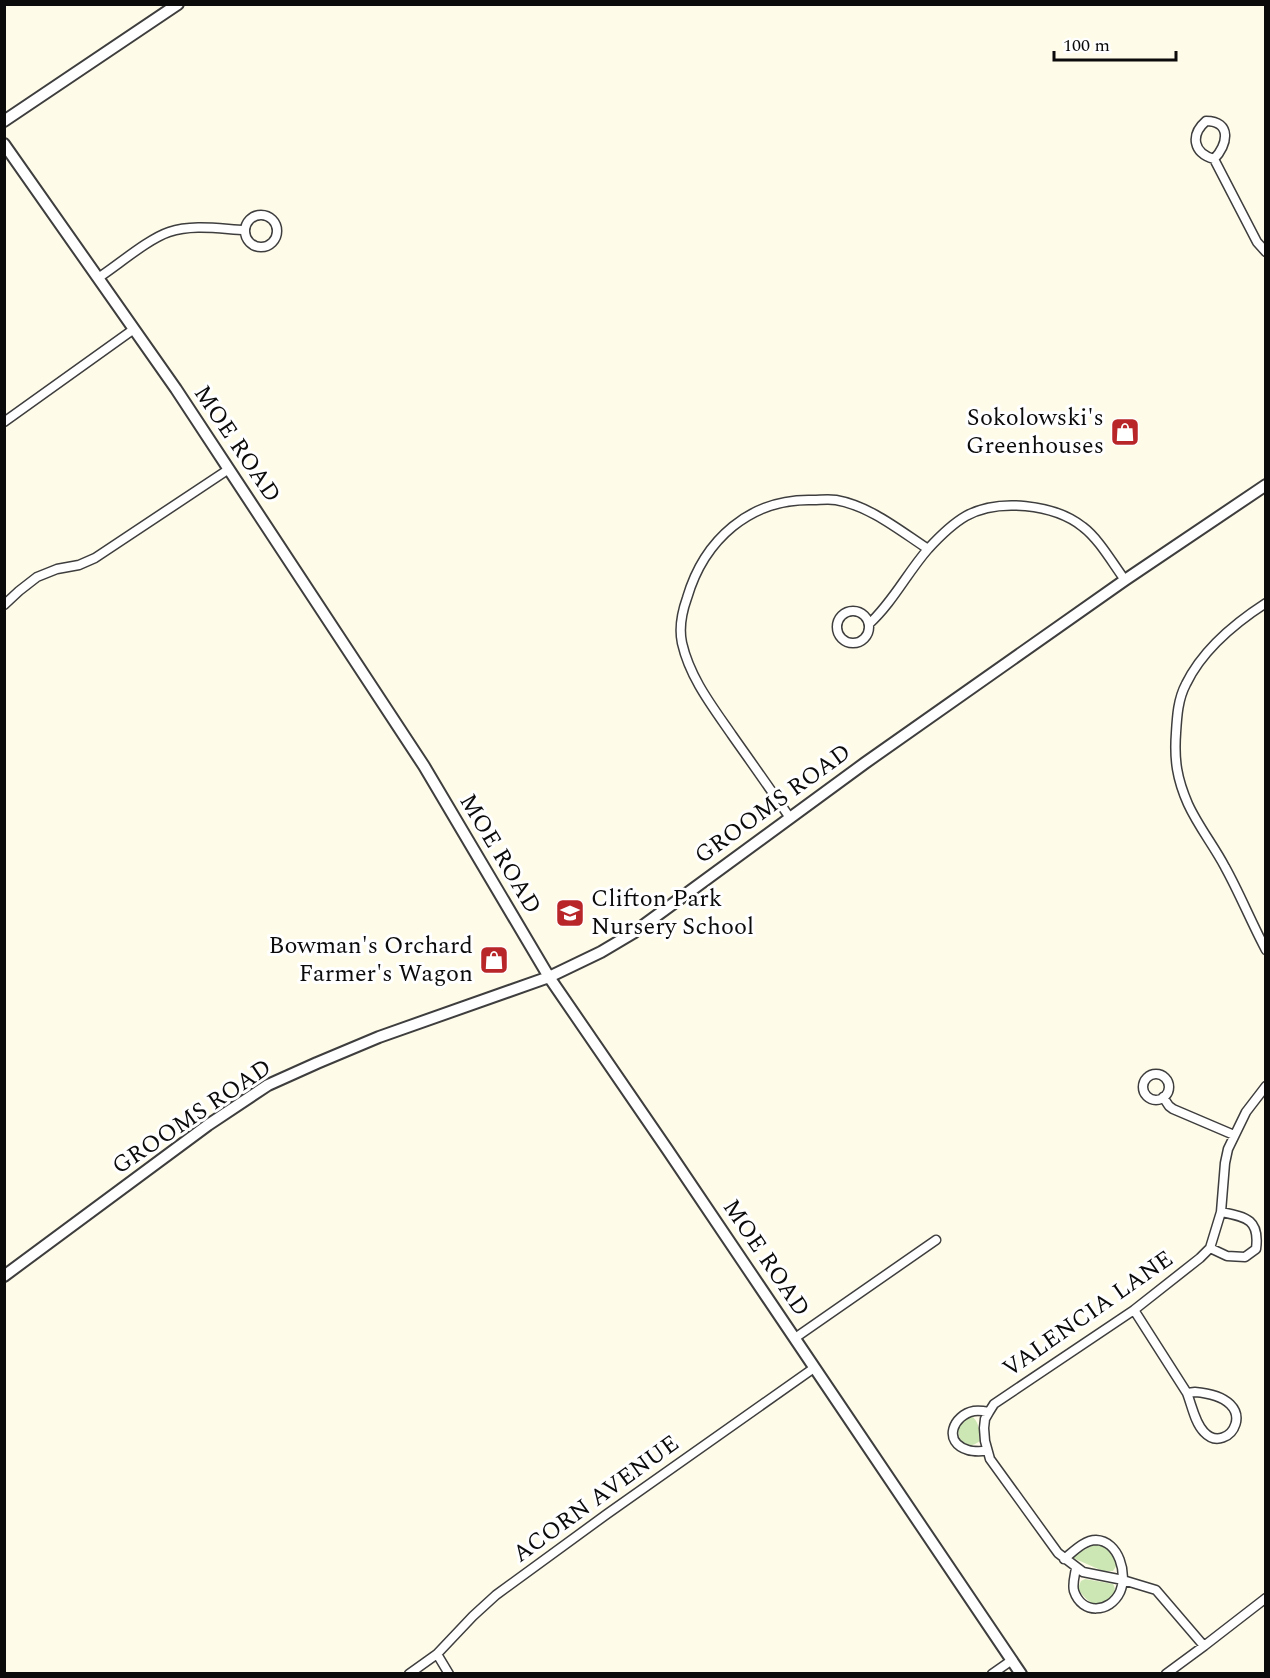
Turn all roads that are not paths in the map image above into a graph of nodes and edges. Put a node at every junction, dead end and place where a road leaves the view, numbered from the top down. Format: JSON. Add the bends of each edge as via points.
{"nodes":[{"id":1,"x":178,"y":4,"type":"edge"},
{"id":2,"x":4,"y":121,"type":"edge"},
{"id":3,"x":4,"y":144,"type":"edge"},
{"id":4,"x":1214,"y":159,"type":"junction"},
{"id":5,"x":245,"y":230,"type":"dead end"},
{"id":6,"x":1266,"y":252,"type":"edge"},
{"id":7,"x":98,"y":278,"type":"junction"},
{"id":8,"x":134,"y":329,"type":"junction"},
{"id":9,"x":4,"y":422,"type":"edge"},
{"id":10,"x":229,"y":469,"type":"junction"},
{"id":11,"x":1266,"y":485,"type":"edge"},
{"id":12,"x":928,"y":549,"type":"junction"},
{"id":13,"x":1125,"y":580,"type":"junction"},
{"id":14,"x":1266,"y":603,"type":"edge"},
{"id":15,"x":4,"y":605,"type":"edge"},
{"id":16,"x":868,"y":624,"type":"dead end"},
{"id":17,"x":790,"y":818,"type":"junction"},
{"id":18,"x":1266,"y":950,"type":"edge"},
{"id":19,"x":549,"y":977,"type":"junction"},
{"id":20,"x":1266,"y":1086,"type":"edge"},
{"id":21,"x":1163,"y":1097,"type":"dead end"},
{"id":22,"x":1234,"y":1135,"type":"junction"},
{"id":23,"x":1221,"y":1212,"type":"junction"},
{"id":24,"x":936,"y":1240,"type":"dead end"},
{"id":25,"x":1210,"y":1248,"type":"junction"},
{"id":26,"x":4,"y":1275,"type":"edge"},
{"id":27,"x":1134,"y":1310,"type":"junction"},
{"id":28,"x":795,"y":1338,"type":"junction"},
{"id":29,"x":814,"y":1368,"type":"junction"},
{"id":30,"x":1187,"y":1393,"type":"junction"},
{"id":31,"x":989,"y":1412,"type":"junction"},
{"id":32,"x":987,"y":1451,"type":"junction"},
{"id":33,"x":1064,"y":1559,"type":"junction"},
{"id":34,"x":1076,"y":1568,"type":"junction"},
{"id":35,"x":1123,"y":1580,"type":"junction"},
{"id":36,"x":1266,"y":1598,"type":"edge"},
{"id":37,"x":1204,"y":1646,"type":"junction"},
{"id":38,"x":437,"y":1654,"type":"junction"},
{"id":39,"x":1012,"y":1660,"type":"junction"},
{"id":40,"x":409,"y":1674,"type":"edge"},
{"id":41,"x":449,"y":1674,"type":"edge"},
{"id":42,"x":992,"y":1674,"type":"edge"},
{"id":43,"x":1022,"y":1674,"type":"edge"},
{"id":44,"x":1166,"y":1674,"type":"edge"}],
"edges":[{"from":1,"to":2,"type":"street"},
{"from":3,"to":7,"type":"street","name":"MOE ROAD"},
{"from":4,"to":4,"type":"street","via":[[1198,150],[1195,139],[1206,121],[1215,121],[1226,141]]},
{"from":4,"to":6,"type":"street"},
{"from":5,"to":7,"type":"street","via":[[194,228],[170,232]]},
{"from":7,"to":8,"type":"street","name":"MOE ROAD"},
{"from":8,"to":9,"type":"street"},
{"from":8,"to":10,"type":"street","name":"MOE ROAD"},
{"from":10,"to":15,"type":"street","via":[[95,558],[37,578]]},
{"from":10,"to":19,"type":"street","name":"MOE ROAD","via":[[424,766]]},
{"from":11,"to":13,"type":"street","name":"GROOMS ROAD"},
{"from":12,"to":13,"type":"street","via":[[966,516],[992,507],[1028,506],[1055,512],[1084,527]]},
{"from":12,"to":16,"type":"street"},
{"from":12,"to":17,"type":"street","via":[[866,509],[835,500],[797,499],[760,509],[741,520],[725,533],[699,566],[681,620],[681,641],[688,666]]},
{"from":13,"to":17,"type":"street","name":"GROOMS ROAD"},
{"from":14,"to":18,"type":"street","via":[[1202,658],[1186,684],[1178,709],[1174,755],[1189,805]]},
{"from":17,"to":19,"type":"street","name":"GROOMS ROAD","via":[[633,933]]},
{"from":19,"to":26,"type":"street","name":"GROOMS ROAD","via":[[379,1037],[268,1086]]},
{"from":19,"to":28,"type":"street","name":"MOE ROAD"},
{"from":20,"to":22,"type":"street"},
{"from":21,"to":22,"type":"street","via":[[1169,1106]]},
{"from":22,"to":23,"type":"street","via":[[1225,1163]]},
{"from":23,"to":25,"type":"street"},
{"from":23,"to":25,"type":"street","via":[[1244,1216],[1252,1222],[1258,1236],[1256,1249],[1245,1257],[1227,1256]]},
{"from":24,"to":28,"type":"street"},
{"from":25,"to":27,"type":"street","name":"VALENCIA LANE"},
{"from":27,"to":30,"type":"street"},
{"from":27,"to":31,"type":"street","name":"VALENCIA LANE","via":[[994,1404]]},
{"from":28,"to":29,"type":"street","name":"MOE ROAD"},
{"from":29,"to":38,"type":"street","name":"ACORN AVENUE","via":[[496,1595]]},
{"from":29,"to":39,"type":"street","name":"MOE ROAD"},
{"from":30,"to":30,"type":"street","via":[[1198,1424],[1209,1437],[1219,1439],[1233,1430],[1236,1414],[1228,1403],[1204,1393]]},
{"from":31,"to":32,"type":"street","via":[[984,1428]]},
{"from":31,"to":32,"type":"street","via":[[972,1411],[960,1417],[952,1432],[958,1445]]},
{"from":32,"to":33,"type":"street"},
{"from":33,"to":34,"type":"street"},
{"from":33,"to":35,"type":"street","via":[[1090,1541],[1103,1542],[1118,1556]]},
{"from":34,"to":35,"type":"street"},
{"from":34,"to":35,"type":"street","via":[[1074,1590],[1080,1600],[1094,1609],[1104,1608],[1113,1600]]},
{"from":35,"to":37,"type":"street","via":[[1156,1590]]},
{"from":36,"to":37,"type":"street"},
{"from":37,"to":44,"type":"street"},
{"from":38,"to":40,"type":"street","name":"ACORN AVENUE"},
{"from":38,"to":41,"type":"street"},
{"from":39,"to":42,"type":"street"},
{"from":39,"to":43,"type":"street","name":"MOE ROAD"}]}
